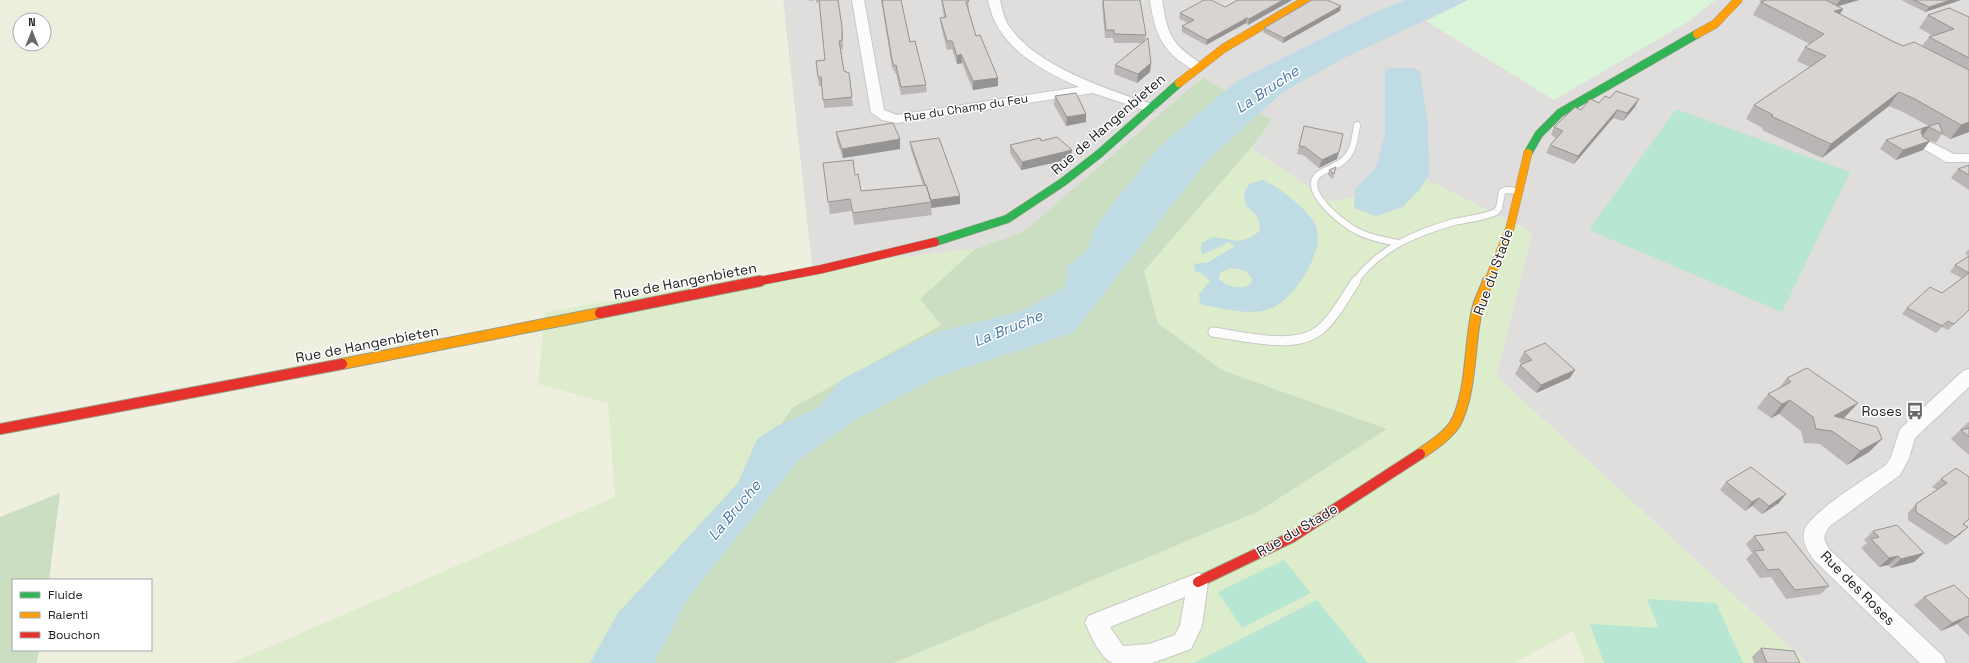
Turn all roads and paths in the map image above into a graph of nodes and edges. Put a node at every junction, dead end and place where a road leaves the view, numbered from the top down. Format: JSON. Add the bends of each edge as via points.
{"nodes":[{"id":1,"x":858,"y":0,"type":"edge"},
{"id":2,"x":994,"y":0,"type":"edge"},
{"id":3,"x":1156,"y":0,"type":"edge"},
{"id":4,"x":1306,"y":0,"type":"edge"},
{"id":5,"x":1738,"y":0,"type":"edge"},
{"id":6,"x":1198,"y":66,"type":"junction"},
{"id":7,"x":1097,"y":88,"type":"junction"},
{"id":8,"x":1150,"y":108,"type":"junction"},
{"id":9,"x":1357,"y":125,"type":"dead end"},
{"id":10,"x":1922,"y":142,"type":"edge"},
{"id":11,"x":1969,"y":158,"type":"edge"},
{"id":12,"x":1518,"y":191,"type":"junction"},
{"id":13,"x":1398,"y":243,"type":"junction"},
{"id":14,"x":1212,"y":332,"type":"dead end"},
{"id":15,"x":1969,"y":376,"type":"edge"},
{"id":16,"x":0,"y":429,"type":"edge"},
{"id":17,"x":1198,"y":582,"type":"junction"},
{"id":18,"x":1934,"y":663,"type":"edge"}],
"edges":[{"from":1,"to":7,"type":"street","name":"Rue du Champ du Feu","via":[[878,112],[887,117],[898,119]]},
{"from":2,"to":7,"type":"street","via":[[1004,28],[1038,61]]},
{"from":3,"to":6,"type":"street","via":[[1160,25],[1172,49]]},
{"from":4,"to":6,"type":"street","name":"Rue de Hangenbieten","via":[[1241,37]]},
{"from":5,"to":12,"type":"street","name":"Rue du Stade","via":[[1715,24],[1560,113],[1532,144]]},
{"from":6,"to":8,"type":"street","name":"Rue de Hangenbieten"},
{"from":7,"to":8,"type":"street"},
{"from":8,"to":16,"type":"street","name":"Rue de Hangenbieten","via":[[1063,182],[1007,219],[950,238],[814,270]]},
{"from":9,"to":13,"type":"lane","via":[[1350,157],[1343,163],[1321,172],[1315,178],[1317,195],[1344,223],[1371,236]]},
{"from":10,"to":11,"type":"street","via":[[1951,159]]},
{"from":12,"to":13,"type":"lane","via":[[1502,192],[1496,212],[1453,223]]},
{"from":12,"to":17,"type":"street","name":"Rue du Stade","via":[[1510,228],[1477,309],[1460,414],[1447,433],[1292,537]]},
{"from":13,"to":14,"type":"lane","via":[[1375,258],[1360,274],[1335,313],[1320,330],[1309,337],[1280,340]]},
{"from":15,"to":18,"type":"street","name":"Rue des Roses","via":[[1907,434],[1900,458],[1893,470],[1823,520],[1814,531],[1814,543],[1822,556]]},
{"from":17,"to":17,"type":"street","name":"Rue du Stade","via":[[1161,597],[1096,623],[1117,655],[1128,660],[1140,659],[1183,642],[1191,626]]}]}
